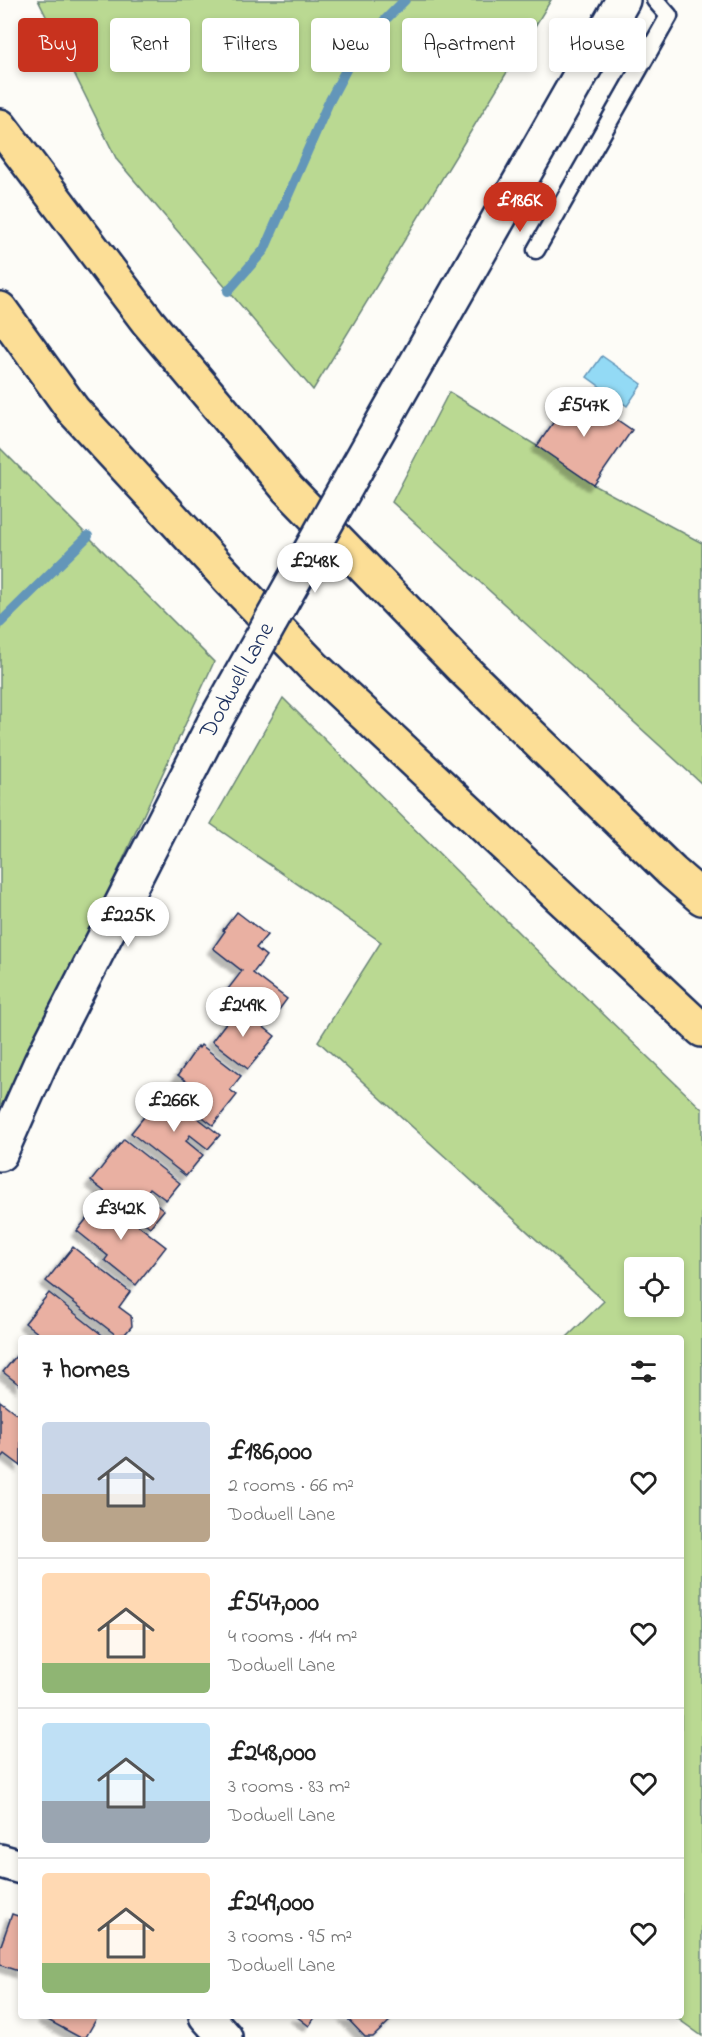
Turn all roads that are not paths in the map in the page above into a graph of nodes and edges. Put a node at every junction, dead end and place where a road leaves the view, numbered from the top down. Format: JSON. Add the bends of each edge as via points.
{"nodes":[{"id":1,"x":623,"y":0,"type":"edge"},
{"id":2,"x":655,"y":0,"type":"edge"},
{"id":3,"x":0,"y":126,"type":"edge"},
{"id":4,"x":536,"y":250,"type":"dead end"},
{"id":5,"x":0,"y":309,"type":"edge"},
{"id":6,"x":702,"y":898,"type":"edge"},
{"id":7,"x":702,"y":1030,"type":"edge"},
{"id":8,"x":0,"y":1154,"type":"edge"},
{"id":9,"x":0,"y":1861,"type":"edge"},
{"id":10,"x":18,"y":1866,"type":"edge"},
{"id":11,"x":209,"y":2019,"type":"edge"},
{"id":12,"x":225,"y":2037,"type":"edge"}],
"edges":[{"from":1,"to":8,"type":"street","name":"Dodwell Lane","bridge":true,"via":[[214,723],[41,1062]]},
{"from":2,"to":4,"type":"lane","via":[[669,16]]},
{"from":3,"to":6,"type":"highway","via":[[148,322],[288,489],[462,668]]},
{"from":5,"to":7,"type":"highway","via":[[73,410],[288,640]]},
{"from":9,"to":10,"type":"street"},
{"from":11,"to":12,"type":"street"}]}
